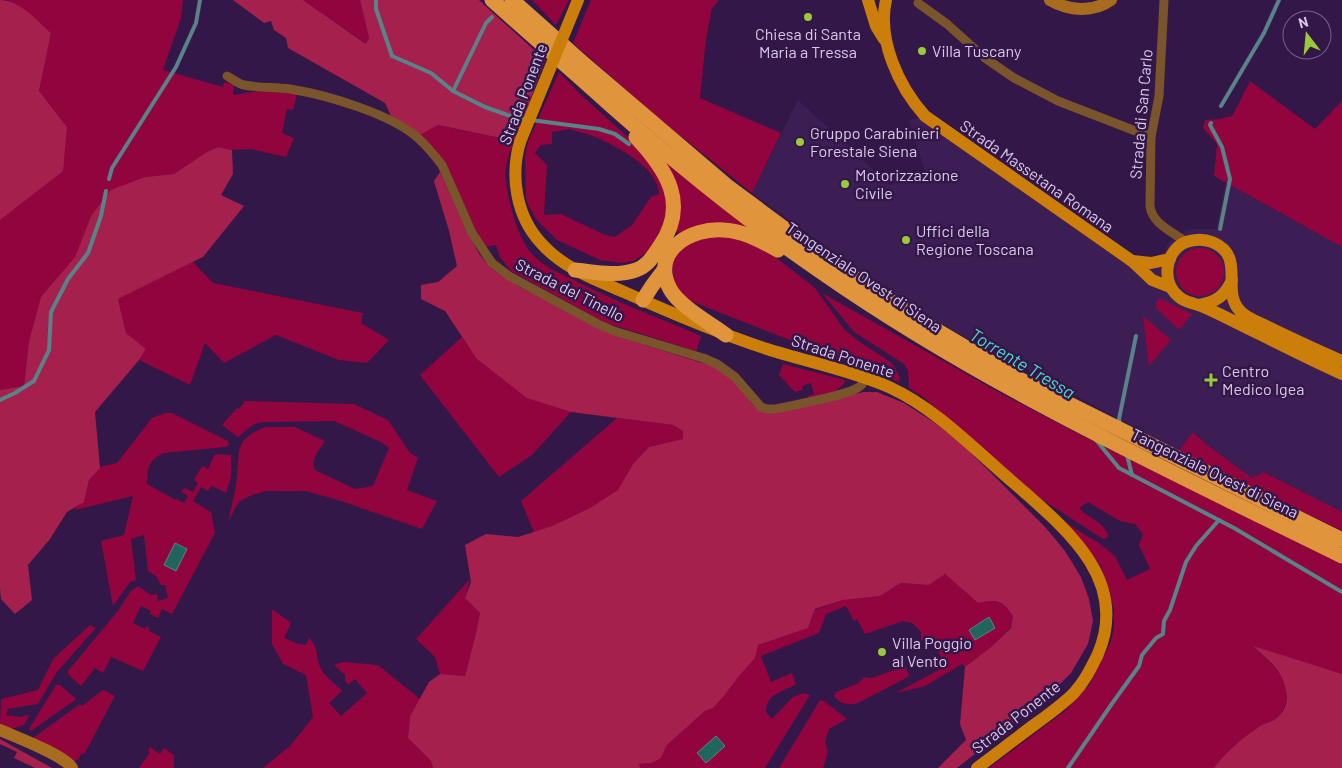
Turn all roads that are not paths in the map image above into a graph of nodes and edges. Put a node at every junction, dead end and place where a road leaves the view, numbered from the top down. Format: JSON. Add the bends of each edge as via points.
{"nodes":[{"id":1,"x":492,"y":0,"type":"edge"},
{"id":2,"x":512,"y":0,"type":"edge"},
{"id":3,"x":578,"y":0,"type":"edge"},
{"id":4,"x":868,"y":0,"type":"edge"},
{"id":5,"x":886,"y":0,"type":"edge"},
{"id":6,"x":1050,"y":0,"type":"edge"},
{"id":7,"x":1111,"y":0,"type":"edge"},
{"id":8,"x":1164,"y":0,"type":"edge"},
{"id":9,"x":918,"y":3,"type":"dead end"},
{"id":10,"x":887,"y":44,"type":"junction"},
{"id":11,"x":227,"y":76,"type":"dead end"},
{"id":12,"x":589,"y":87,"type":"junction"},
{"id":13,"x":1151,"y":137,"type":"junction"},
{"id":14,"x":1186,"y":242,"type":"junction"},
{"id":15,"x":1170,"y":259,"type":"junction"},
{"id":16,"x":1132,"y":261,"type":"junction"},
{"id":17,"x":647,"y":264,"type":"junction"},
{"id":18,"x":575,"y":270,"type":"junction"},
{"id":19,"x":664,"y":270,"type":"junction"},
{"id":20,"x":820,"y":271,"type":"junction"},
{"id":21,"x":1232,"y":280,"type":"junction"},
{"id":22,"x":1170,"y":288,"type":"junction"},
{"id":23,"x":643,"y":300,"type":"junction"},
{"id":24,"x":1199,"y":305,"type":"junction"},
{"id":25,"x":726,"y":335,"type":"junction"},
{"id":26,"x":1342,"y":361,"type":"edge"},
{"id":27,"x":1342,"y":374,"type":"edge"},
{"id":28,"x":865,"y":377,"type":"junction"},
{"id":29,"x":1342,"y":540,"type":"edge"},
{"id":30,"x":1342,"y":556,"type":"edge"},
{"id":31,"x":0,"y":730,"type":"edge"},
{"id":32,"x":72,"y":768,"type":"edge"},
{"id":33,"x":976,"y":768,"type":"edge"}],
"edges":[{"from":1,"to":12,"type":"highway","name":"Tangenziale Ovest di Siena"},
{"from":2,"to":29,"type":"highway","name":"Tangenziale Ovest di Siena","via":[[727,186],[858,280],[1021,380]]},
{"from":3,"to":18,"type":"main road","name":"Strada Ponente","bridge":true,"via":[[520,142],[514,176],[524,215],[539,242]]},
{"from":4,"to":10,"type":"main road","via":[[876,26]]},
{"from":5,"to":10,"type":"main road"},
{"from":6,"to":7,"type":"street","via":[[1082,9],[1099,7]]},
{"from":8,"to":13,"type":"street","name":"Strada di San Carlo","via":[[1157,108]]},
{"from":9,"to":13,"type":"street","via":[[1014,78],[1066,104]]},
{"from":10,"to":16,"type":"main road","name":"Strada Massetana Romana","via":[[904,86],[925,116]]},
{"from":11,"to":28,"type":"street","name":"Strada del Tinello","via":[[243,85],[320,95],[399,125],[418,138],[442,166],[472,233],[499,270],[614,331],[716,364],[735,376],[761,407],[775,409],[844,393],[862,385]]},
{"from":12,"to":17,"type":"highway","via":[[649,151],[668,181],[674,212],[669,230]]},
{"from":12,"to":20,"type":"highway","name":"Tangenziale Ovest di Siena","via":[[719,197]]},
{"from":13,"to":14,"type":"street","name":"Strada di San Carlo","via":[[1151,212],[1157,222]]},
{"from":14,"to":15,"type":"main road"},
{"from":14,"to":21,"type":"main road","via":[[1207,240],[1225,250],[1230,259]]},
{"from":15,"to":16,"type":"main road"},
{"from":15,"to":22,"type":"main road","via":[[1167,274]]},
{"from":16,"to":22,"type":"main road","name":"Strada Massetana Romana","via":[[1152,280]]},
{"from":17,"to":18,"type":"highway","via":[[624,272]]},
{"from":17,"to":23,"type":"highway"},
{"from":18,"to":23,"type":"main road","name":"Strada Ponente"},
{"from":19,"to":20,"type":"highway","via":[[668,256],[682,240],[709,230],[724,230],[757,239]]},
{"from":19,"to":23,"type":"highway"},
{"from":19,"to":25,"type":"highway","via":[[670,290],[679,300]]},
{"from":20,"to":30,"type":"highway","name":"Tangenziale Ovest di Siena","via":[[941,350],[1022,395]]},
{"from":21,"to":24,"type":"main road","via":[[1220,298]]},
{"from":21,"to":26,"type":"main road","via":[[1232,296],[1242,313]]},
{"from":22,"to":24,"type":"main road","name":"Strada Massetana Romana","via":[[1183,300]]},
{"from":23,"to":25,"type":"main road","name":"Strada Ponente"},
{"from":24,"to":27,"type":"main road","name":"Strada Massetana Romana"},
{"from":25,"to":28,"type":"main road","name":"Strada Ponente"},
{"from":28,"to":33,"type":"main road","name":"Strada Ponente","via":[[927,409],[1046,511],[1086,555],[1102,592],[1106,608],[1102,644],[1083,681],[1062,705]]},
{"from":31,"to":32,"type":"street","via":[[59,757]]}]}
